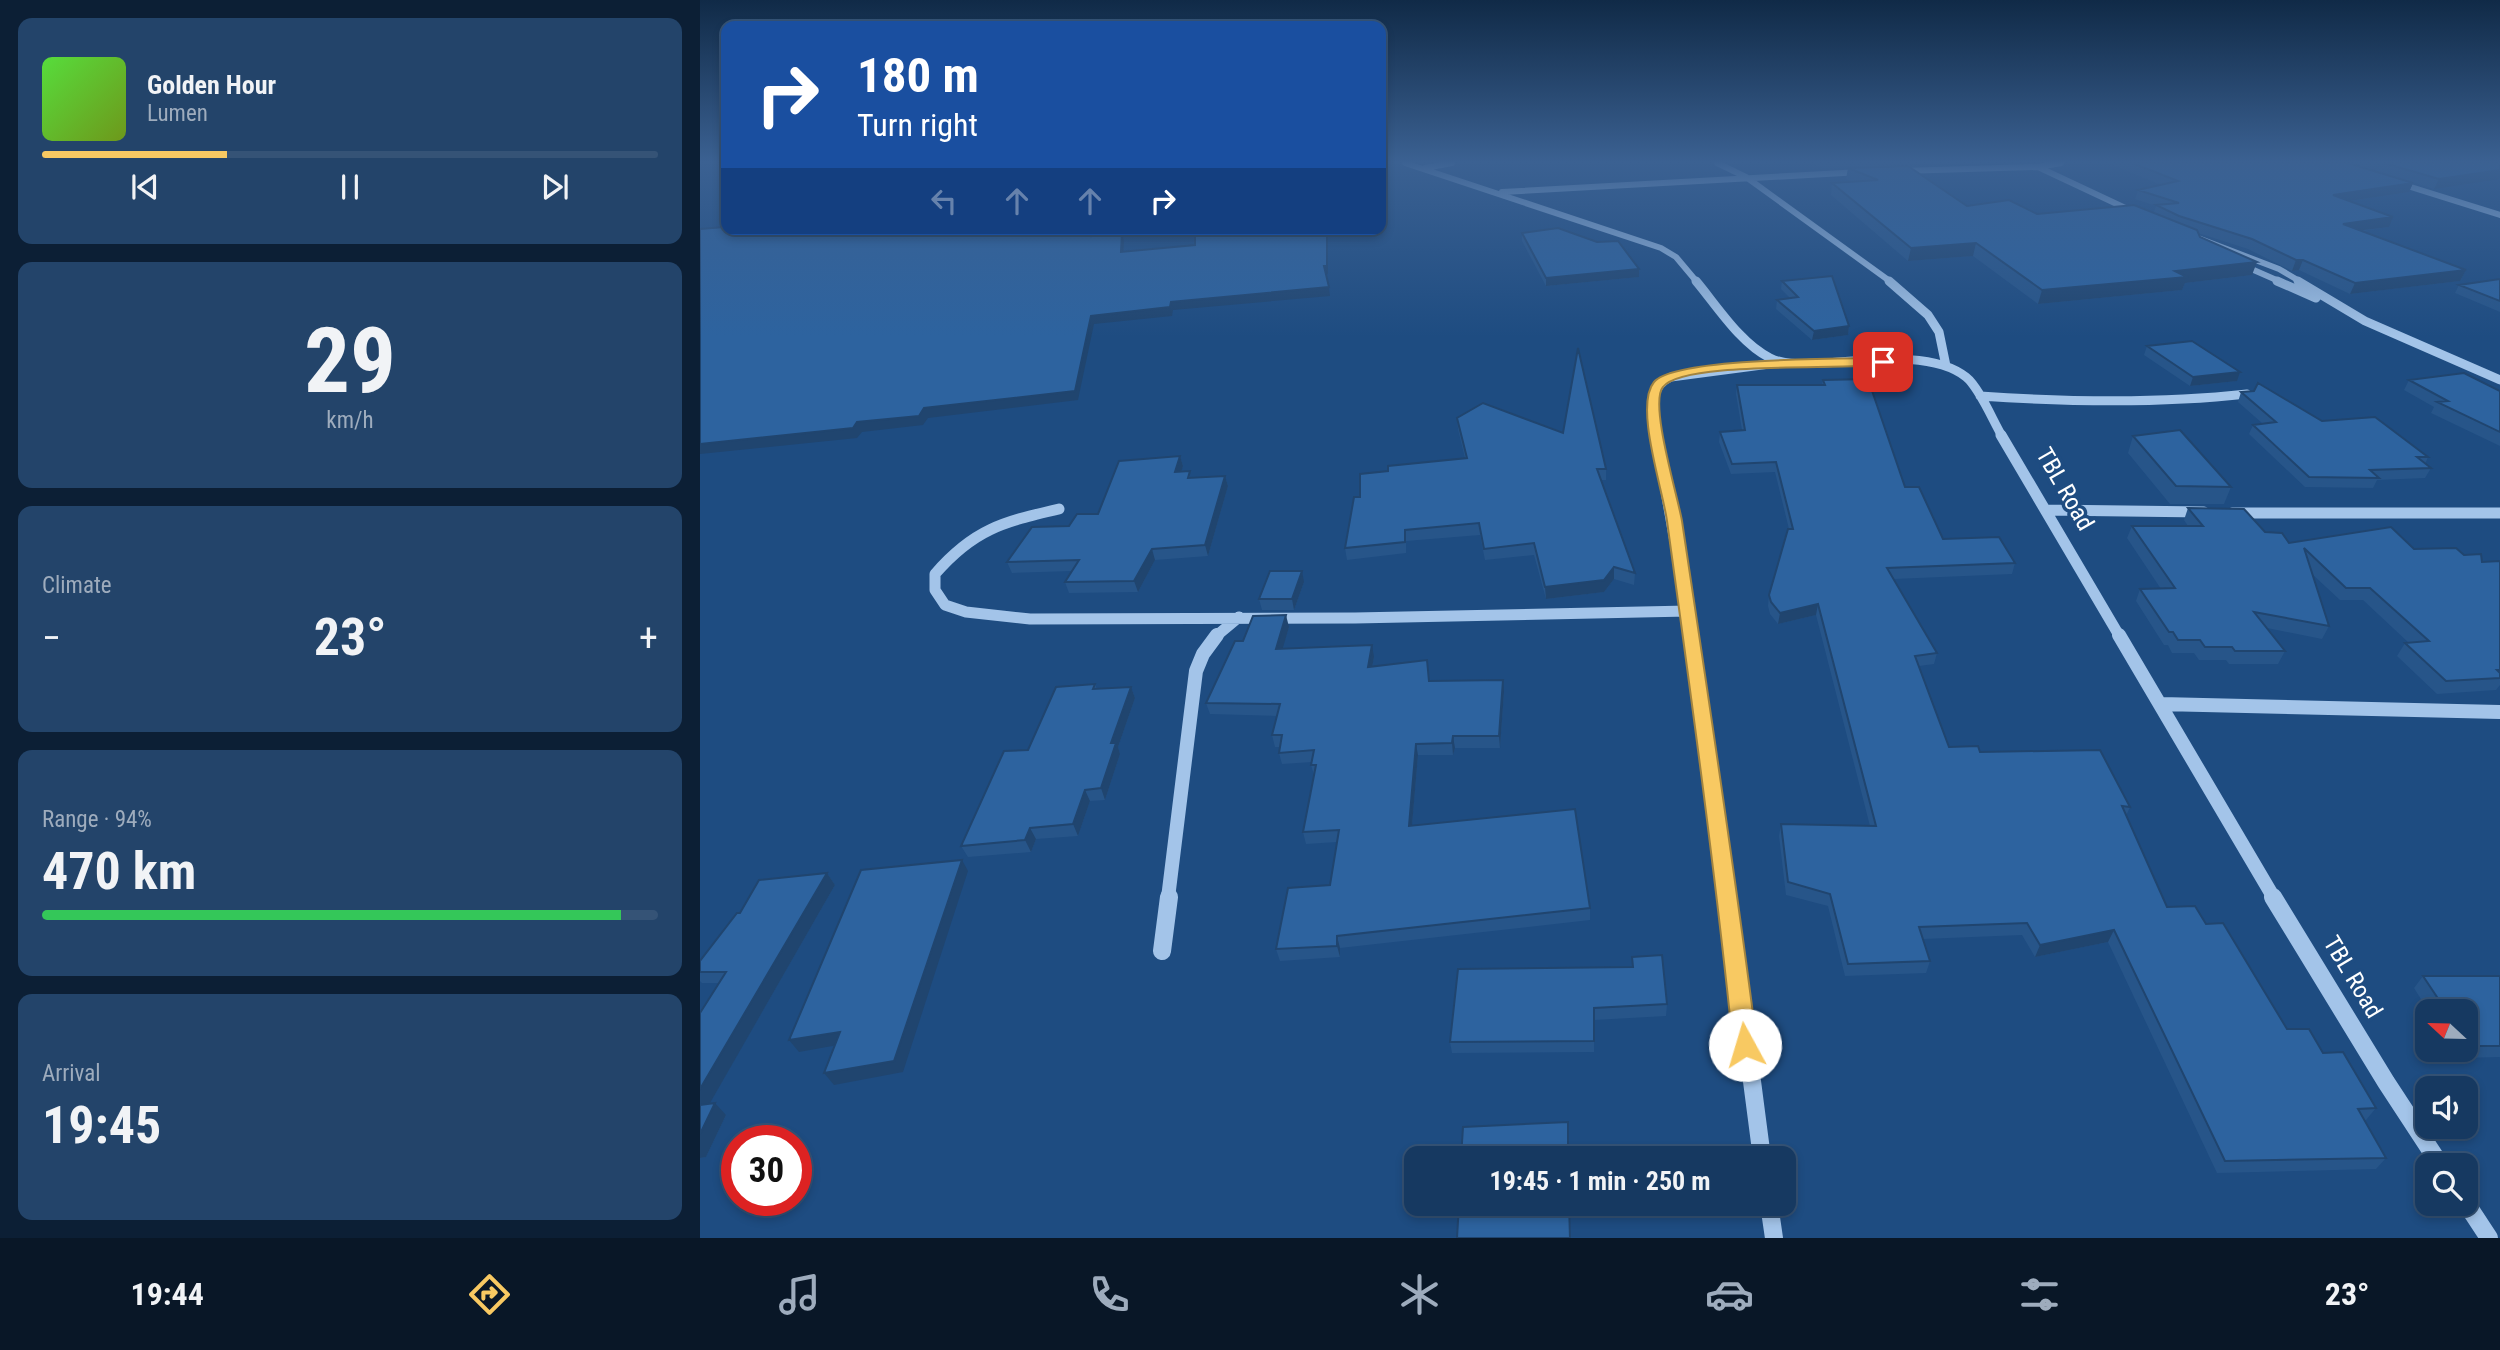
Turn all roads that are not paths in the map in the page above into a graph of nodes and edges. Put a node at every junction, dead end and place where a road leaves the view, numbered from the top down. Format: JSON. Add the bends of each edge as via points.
{"nodes":[{"id":1,"x":1581,"y":221,"type":"edge"},
{"id":2,"x":1806,"y":221,"type":"edge"},
{"id":3,"x":2189,"y":237,"type":"edge"},
{"id":4,"x":1785,"y":362,"type":"junction"},
{"id":5,"x":1945,"y":366,"type":"junction"},
{"id":6,"x":2500,"y":380,"type":"edge"},
{"id":7,"x":2247,"y":394,"type":"edge"},
{"id":8,"x":1980,"y":396,"type":"junction"},
{"id":9,"x":1059,"y":509,"type":"dead end"},
{"id":10,"x":2047,"y":510,"type":"junction"},
{"id":11,"x":2500,"y":513,"type":"edge"},
{"id":12,"x":1688,"y":611,"type":"junction"},
{"id":13,"x":1239,"y":617,"type":"junction"},
{"id":14,"x":2161,"y":704,"type":"junction"},
{"id":15,"x":2500,"y":712,"type":"edge"},
{"id":16,"x":1163,"y":951,"type":"dead end"},
{"id":17,"x":1760,"y":1146,"type":"edge"},
{"id":18,"x":2433,"y":1153,"type":"edge"},
{"id":19,"x":1771,"y":1216,"type":"edge"},
{"id":20,"x":2475,"y":1216,"type":"edge"},
{"id":21,"x":1774,"y":1238,"type":"edge"},
{"id":22,"x":2489,"y":1238,"type":"edge"}],
"edges":[{"from":1,"to":4,"type":"street","name":"TBL Road","via":[[1676,257],[1751,344],[1772,360]]},
{"from":2,"to":5,"type":"street","via":[[1928,315],[1939,332]]},
{"from":3,"to":6,"type":"street","via":[[2279,269],[2344,310]]},
{"from":4,"to":5,"type":"street","name":"TBL Road","via":[[1907,361]]},
{"from":4,"to":12,"type":"street","via":[[1671,376],[1654,392],[1653,416]]},
{"from":5,"to":8,"type":"street","name":"TBL Road","via":[[1968,379]]},
{"from":7,"to":8,"type":"street","via":[[2113,403]]},
{"from":8,"to":10,"type":"street","name":"TBL Road"},
{"from":9,"to":13,"type":"street","via":[[1004,522],[955,551],[935,574],[934,590],[945,605],[1030,619]]},
{"from":10,"to":11,"type":"street"},
{"from":10,"to":14,"type":"street","name":"TBL Road"},
{"from":12,"to":13,"type":"street"},
{"from":12,"to":17,"type":"street"},
{"from":13,"to":16,"type":"street","via":[[1210,641],[1196,671]]},
{"from":14,"to":15,"type":"street"},
{"from":14,"to":18,"type":"street","name":"TBL Road","via":[[2292,928]]},
{"from":19,"to":21,"type":"street"},
{"from":20,"to":22,"type":"street"}]}
